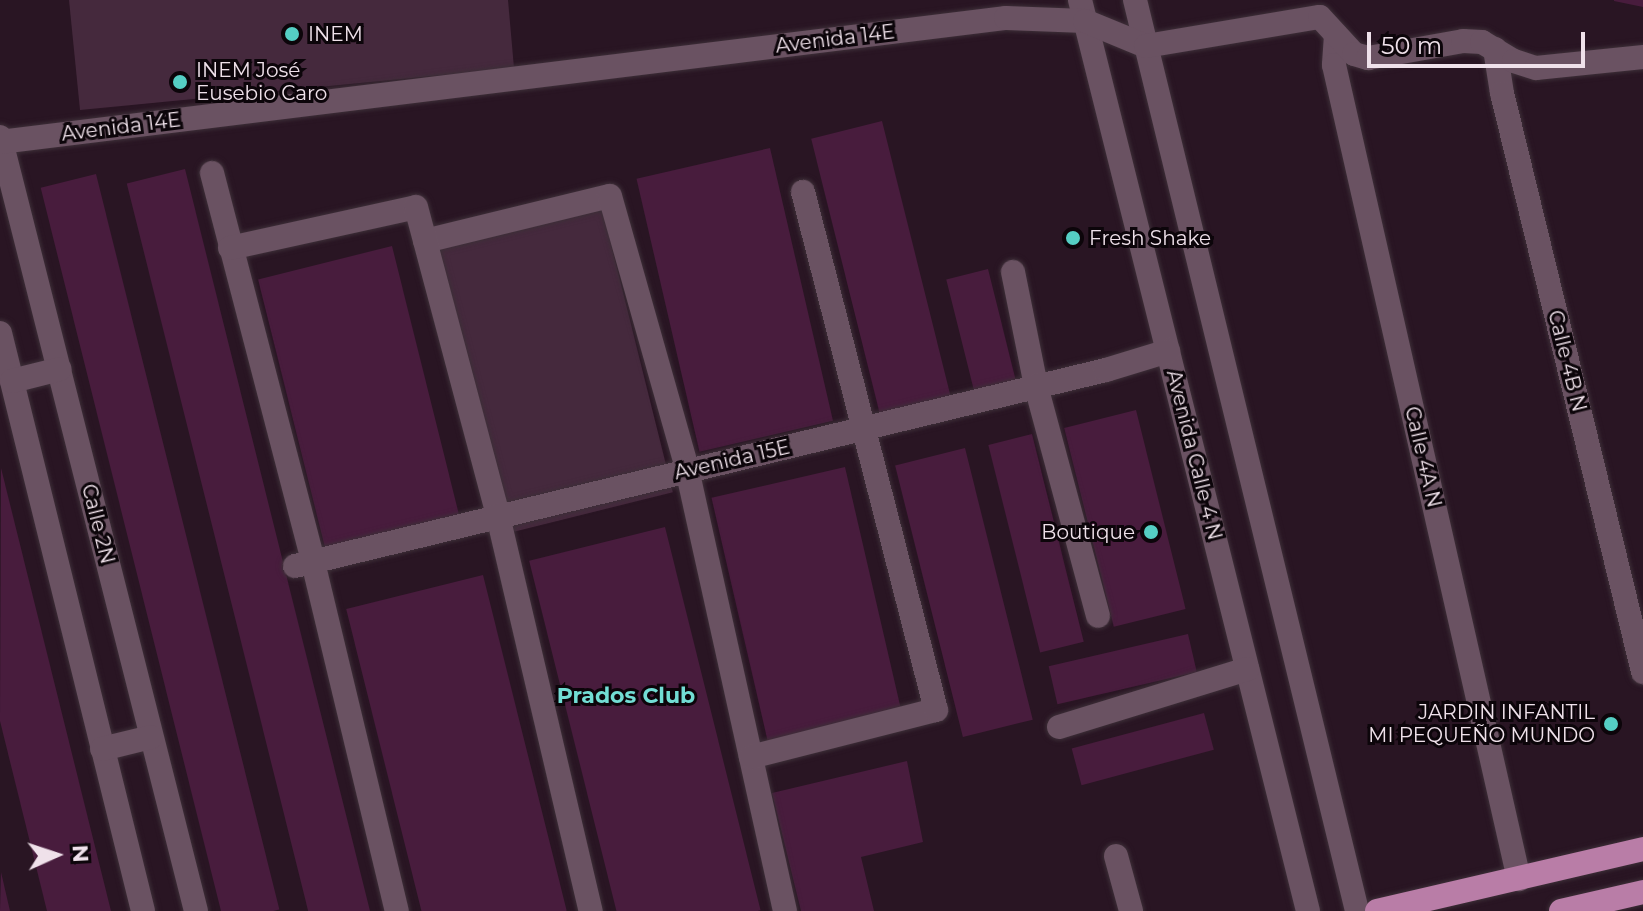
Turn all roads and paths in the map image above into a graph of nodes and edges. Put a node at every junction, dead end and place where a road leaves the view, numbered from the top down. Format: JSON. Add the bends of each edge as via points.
{"nodes":[{"id":1,"x":1135,"y":0,"type":"edge"},
{"id":2,"x":1082,"y":10,"type":"edge"},
{"id":3,"x":1332,"y":29,"type":"junction"},
{"id":4,"x":1146,"y":46,"type":"junction"},
{"id":5,"x":1495,"y":49,"type":"junction"},
{"id":6,"x":1643,"y":57,"type":"edge"},
{"id":7,"x":0,"y":140,"type":"edge"},
{"id":8,"x":212,"y":173,"type":"dead end"},
{"id":9,"x":803,"y":192,"type":"dead end"},
{"id":10,"x":425,"y":241,"type":"junction"},
{"id":11,"x":230,"y":248,"type":"junction"},
{"id":12,"x":1013,"y":272,"type":"dead end"},
{"id":13,"x":0,"y":333,"type":"edge"},
{"id":14,"x":1168,"y":351,"type":"junction"},
{"id":15,"x":60,"y":369,"type":"junction"},
{"id":16,"x":12,"y":381,"type":"junction"},
{"id":17,"x":1036,"y":386,"type":"junction"},
{"id":18,"x":864,"y":426,"type":"junction"},
{"id":19,"x":687,"y":469,"type":"junction"},
{"id":20,"x":498,"y":516,"type":"junction"},
{"id":21,"x":304,"y":564,"type":"junction"},
{"id":22,"x":1098,"y":616,"type":"dead end"},
{"id":23,"x":1247,"y":669,"type":"junction"},
{"id":24,"x":1643,"y":672,"type":"edge"},
{"id":25,"x":1059,"y":727,"type":"dead end"},
{"id":26,"x":151,"y":737,"type":"junction"},
{"id":27,"x":102,"y":749,"type":"junction"},
{"id":28,"x":751,"y":757,"type":"junction"},
{"id":29,"x":1643,"y":849,"type":"edge"},
{"id":30,"x":1116,"y":856,"type":"dead end"},
{"id":31,"x":1519,"y":879,"type":"junction"},
{"id":32,"x":1643,"y":892,"type":"edge"},
{"id":33,"x":1606,"y":906,"type":"edge"},
{"id":34,"x":143,"y":911,"type":"edge"},
{"id":35,"x":196,"y":911,"type":"edge"},
{"id":36,"x":397,"y":911,"type":"edge"},
{"id":37,"x":591,"y":911,"type":"edge"},
{"id":38,"x":785,"y":911,"type":"edge"},
{"id":39,"x":1131,"y":911,"type":"edge"},
{"id":40,"x":1308,"y":911,"type":"edge"},
{"id":41,"x":1357,"y":911,"type":"edge"},
{"id":42,"x":1377,"y":911,"type":"edge"},
{"id":43,"x":1561,"y":911,"type":"edge"}],
"edges":[{"from":1,"to":4,"type":"street"},
{"from":2,"to":4,"type":"street","name":"Avenida 14E"},
{"from":2,"to":7,"type":"street","name":"Avenida 14E"},
{"from":2,"to":14,"type":"street","name":"Avenida Calle 4 N"},
{"from":3,"to":4,"type":"street","via":[[1320,17],[1307,17]]},
{"from":3,"to":5,"type":"street","via":[[1354,54],[1368,58],[1463,41]]},
{"from":3,"to":31,"type":"street","name":"Calle 4A N","via":[[1334,65]]},
{"from":4,"to":41,"type":"street"},
{"from":5,"to":6,"type":"street","via":[[1536,68]]},
{"from":5,"to":24,"type":"street","name":"Calle 4B N"},
{"from":7,"to":15,"type":"street","name":"Calle 2N"},
{"from":8,"to":11,"type":"street"},
{"from":9,"to":18,"type":"street"},
{"from":10,"to":11,"type":"street","via":[[416,207]]},
{"from":10,"to":19,"type":"street","via":[[610,196]]},
{"from":10,"to":20,"type":"street"},
{"from":11,"to":21,"type":"street"},
{"from":12,"to":17,"type":"street"},
{"from":13,"to":16,"type":"street"},
{"from":14,"to":17,"type":"street","name":"Avenida 15E"},
{"from":14,"to":23,"type":"street","name":"Avenida Calle 4 N"},
{"from":15,"to":16,"type":"street"},
{"from":15,"to":26,"type":"street","name":"Calle 2N"},
{"from":16,"to":27,"type":"street"},
{"from":17,"to":18,"type":"street","name":"Avenida 15E"},
{"from":17,"to":22,"type":"street"},
{"from":18,"to":19,"type":"street","name":"Avenida 15E"},
{"from":18,"to":28,"type":"street","via":[[936,710]]},
{"from":19,"to":20,"type":"street","name":"Avenida 15E"},
{"from":19,"to":28,"type":"street"},
{"from":20,"to":21,"type":"street","name":"Avenida 15E"},
{"from":20,"to":37,"type":"street"},
{"from":21,"to":36,"type":"street"},
{"from":23,"to":25,"type":"street"},
{"from":23,"to":40,"type":"street","name":"Avenida Calle 4 N"},
{"from":26,"to":27,"type":"street"},
{"from":26,"to":35,"type":"street","name":"Calle 2N"},
{"from":27,"to":34,"type":"street"},
{"from":28,"to":38,"type":"street"},
{"from":29,"to":31,"type":"main road"},
{"from":30,"to":39,"type":"street"},
{"from":31,"to":42,"type":"main road"},
{"from":32,"to":33,"type":"main road"},
{"from":33,"to":43,"type":"main road"}]}
